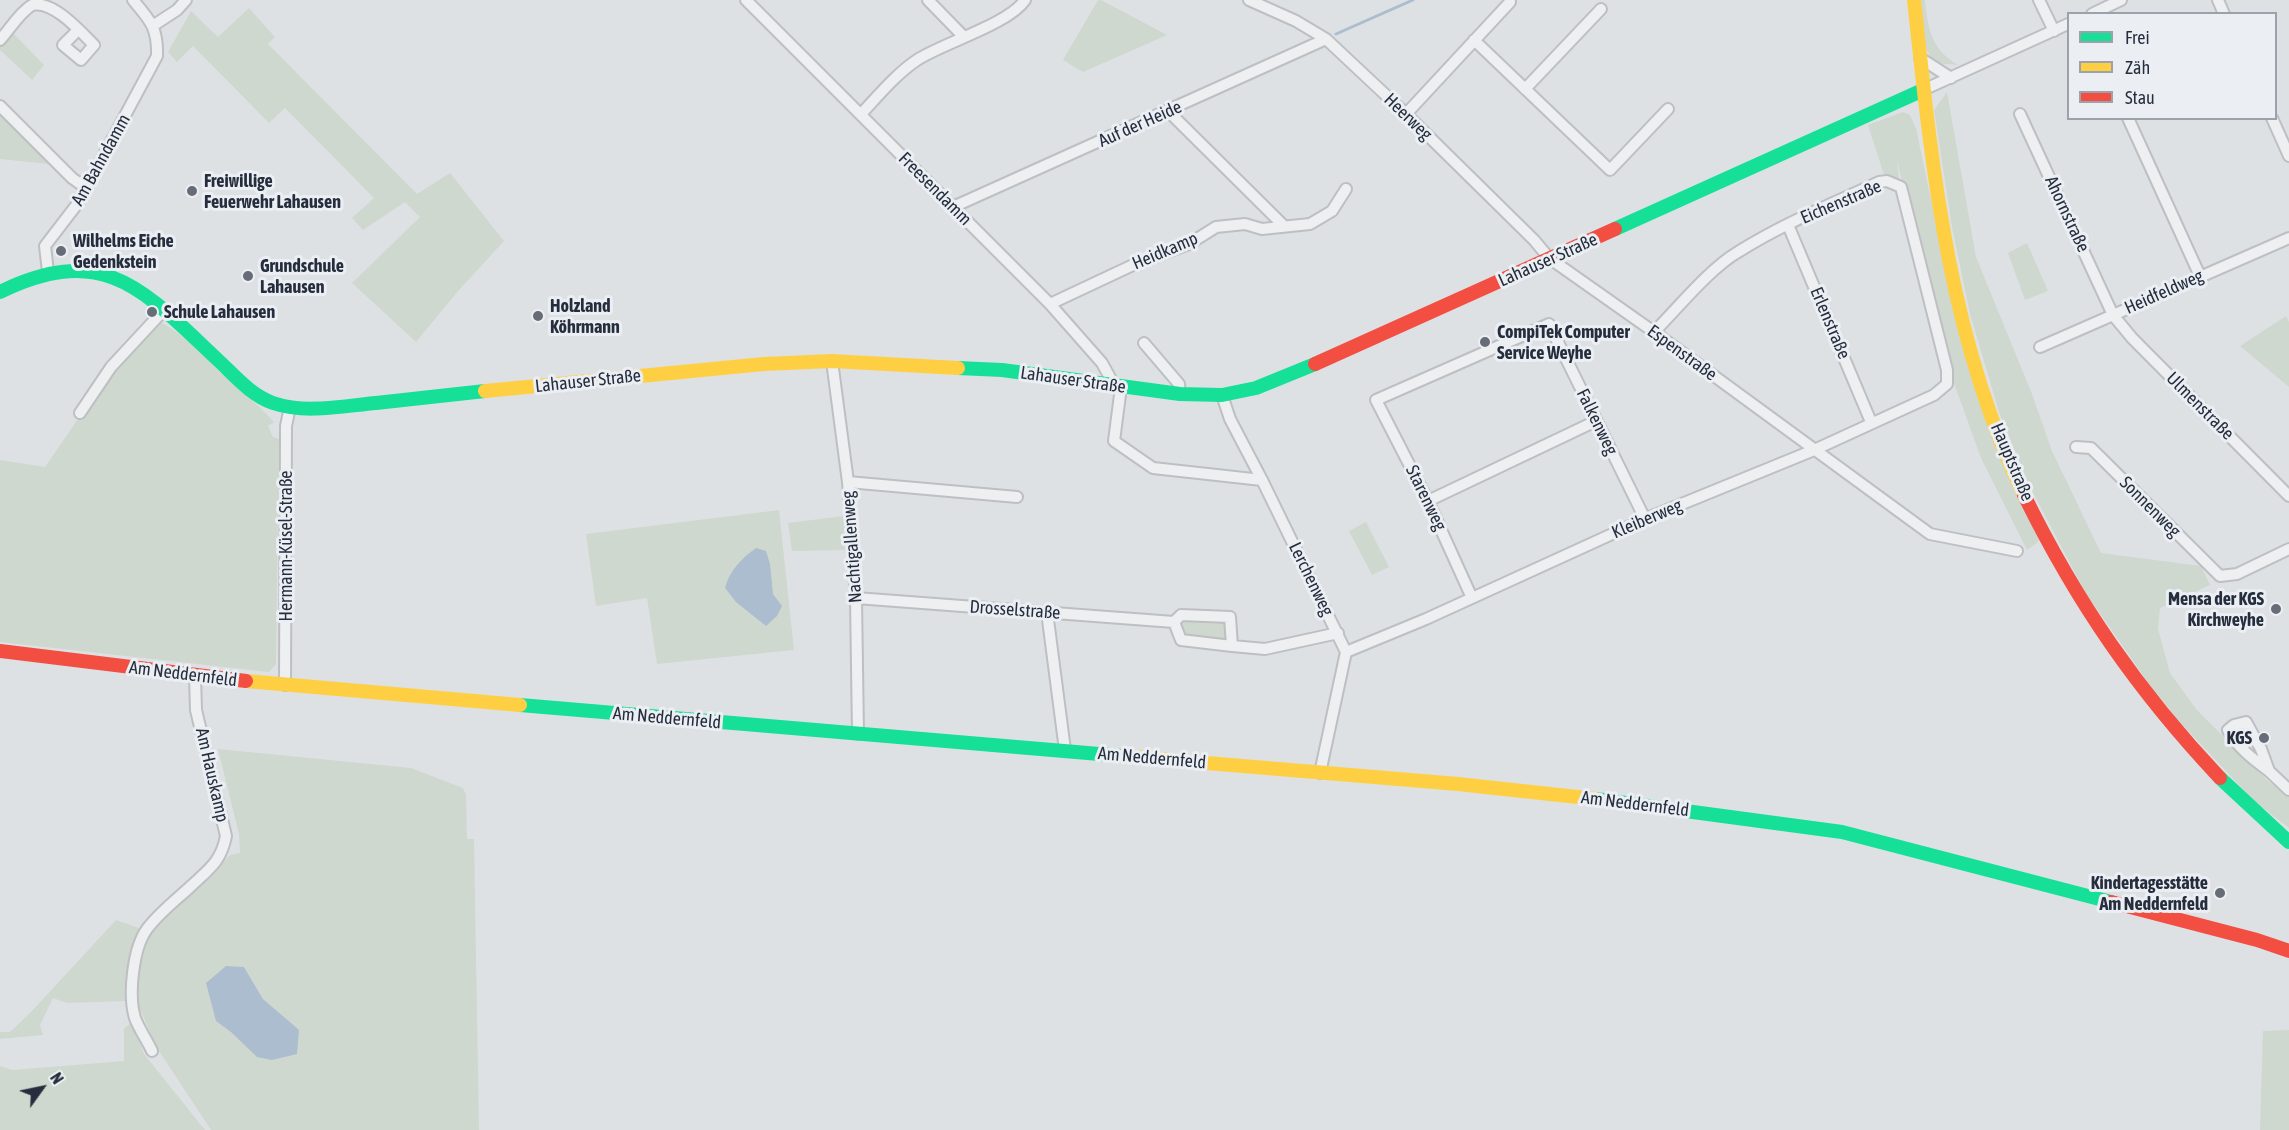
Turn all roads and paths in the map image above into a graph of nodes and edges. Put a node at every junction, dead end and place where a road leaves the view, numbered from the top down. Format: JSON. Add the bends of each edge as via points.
{"nodes":[{"id":1,"x":133,"y":0,"type":"edge"},
{"id":2,"x":186,"y":0,"type":"edge"},
{"id":3,"x":746,"y":0,"type":"edge"},
{"id":4,"x":927,"y":0,"type":"edge"},
{"id":5,"x":1025,"y":0,"type":"edge"},
{"id":6,"x":1250,"y":0,"type":"edge"},
{"id":7,"x":1914,"y":0,"type":"edge"},
{"id":8,"x":2039,"y":0,"type":"edge"},
{"id":9,"x":2121,"y":0,"type":"edge"},
{"id":10,"x":1510,"y":2,"type":"dead end"},
{"id":11,"x":1601,"y":9,"type":"dead end"},
{"id":12,"x":2096,"y":12,"type":"edge"},
{"id":13,"x":2067,"y":24,"type":"edge"},
{"id":14,"x":154,"y":25,"type":"junction"},
{"id":15,"x":78,"y":30,"type":"dead end"},
{"id":16,"x":2054,"y":31,"type":"junction"},
{"id":17,"x":963,"y":36,"type":"junction"},
{"id":18,"x":1326,"y":39,"type":"junction"},
{"id":19,"x":0,"y":40,"type":"edge"},
{"id":20,"x":1474,"y":40,"type":"junction"},
{"id":21,"x":1920,"y":58,"type":"junction"},
{"id":22,"x":1952,"y":78,"type":"junction"},
{"id":23,"x":1525,"y":89,"type":"junction"},
{"id":24,"x":1923,"y":90,"type":"junction"},
{"id":25,"x":0,"y":106,"type":"edge"},
{"id":26,"x":1668,"y":108,"type":"dead end"},
{"id":27,"x":1168,"y":111,"type":"junction"},
{"id":28,"x":861,"y":114,"type":"junction"},
{"id":29,"x":1406,"y":114,"type":"junction"},
{"id":30,"x":2020,"y":114,"type":"dead end"},
{"id":31,"x":2129,"y":120,"type":"edge"},
{"id":32,"x":2273,"y":120,"type":"edge"},
{"id":33,"x":2289,"y":156,"type":"edge"},
{"id":34,"x":86,"y":188,"type":"junction"},
{"id":35,"x":1346,"y":189,"type":"dead end"},
{"id":36,"x":953,"y":207,"type":"junction"},
{"id":37,"x":1788,"y":225,"type":"junction"},
{"id":38,"x":1284,"y":226,"type":"junction"},
{"id":39,"x":2289,"y":238,"type":"edge"},
{"id":40,"x":1549,"y":258,"type":"junction"},
{"id":41,"x":48,"y":272,"type":"junction"},
{"id":42,"x":2200,"y":276,"type":"junction"},
{"id":43,"x":0,"y":292,"type":"edge"},
{"id":44,"x":1050,"y":304,"type":"junction"},
{"id":45,"x":163,"y":311,"type":"junction"},
{"id":46,"x":2113,"y":315,"type":"junction"},
{"id":47,"x":1549,"y":324,"type":"joint"},
{"id":48,"x":1654,"y":332,"type":"junction"},
{"id":49,"x":1144,"y":343,"type":"dead end"},
{"id":50,"x":2040,"y":347,"type":"dead end"},
{"id":51,"x":832,"y":361,"type":"junction"},
{"id":52,"x":1947,"y":384,"type":"joint"},
{"id":53,"x":1117,"y":386,"type":"junction"},
{"id":54,"x":1180,"y":394,"type":"junction"},
{"id":55,"x":1222,"y":395,"type":"junction"},
{"id":56,"x":290,"y":407,"type":"junction"},
{"id":57,"x":80,"y":413,"type":"dead end"},
{"id":58,"x":1596,"y":421,"type":"junction"},
{"id":59,"x":1871,"y":422,"type":"junction"},
{"id":60,"x":2076,"y":447,"type":"dead end"},
{"id":61,"x":1814,"y":450,"type":"junction"},
{"id":62,"x":1262,"y":480,"type":"junction"},
{"id":63,"x":848,"y":482,"type":"junction"},
{"id":64,"x":2289,"y":496,"type":"edge"},
{"id":65,"x":1017,"y":497,"type":"dead end"},
{"id":66,"x":1428,"y":501,"type":"junction"},
{"id":67,"x":1645,"y":519,"type":"junction"},
{"id":68,"x":2289,"y":549,"type":"edge"},
{"id":69,"x":2018,"y":551,"type":"dead end"},
{"id":70,"x":856,"y":598,"type":"junction"},
{"id":71,"x":1472,"y":598,"type":"junction"},
{"id":72,"x":1047,"y":612,"type":"junction"},
{"id":73,"x":1174,"y":621,"type":"junction"},
{"id":74,"x":1338,"y":633,"type":"junction"},
{"id":75,"x":1232,"y":646,"type":"junction"},
{"id":76,"x":0,"y":651,"type":"edge"},
{"id":77,"x":1346,"y":652,"type":"junction"},
{"id":78,"x":195,"y":676,"type":"junction"},
{"id":79,"x":285,"y":685,"type":"junction"},
{"id":80,"x":858,"y":734,"type":"junction"},
{"id":81,"x":1065,"y":750,"type":"junction"},
{"id":82,"x":2269,"y":771,"type":"junction"},
{"id":83,"x":1320,"y":773,"type":"junction"},
{"id":84,"x":2289,"y":790,"type":"edge"},
{"id":85,"x":2289,"y":842,"type":"edge"},
{"id":86,"x":2289,"y":951,"type":"edge"},
{"id":87,"x":152,"y":1051,"type":"dead end"}],
"edges":[{"from":1,"to":14,"type":"street"},
{"from":2,"to":14,"type":"street"},
{"from":3,"to":28,"type":"street","name":"Freesendamm"},
{"from":4,"to":17,"type":"street"},
{"from":5,"to":17,"type":"street","via":[[998,21]]},
{"from":6,"to":18,"type":"street","name":"Heerweg"},
{"from":7,"to":21,"type":"street","name":"Hauptstraße"},
{"from":8,"to":16,"type":"street"},
{"from":9,"to":12,"type":"street"},
{"from":10,"to":20,"type":"street"},
{"from":11,"to":23,"type":"street"},
{"from":13,"to":16,"type":"street","name":"Lahauser Straße"},
{"from":14,"to":34,"type":"street","name":"Am Bahndamm","via":[[157,56]]},
{"from":15,"to":19,"type":"street","via":[[53,4],[39,2],[27,9]]},
{"from":16,"to":22,"type":"street","name":"Lahauser Straße"},
{"from":17,"to":28,"type":"street","via":[[907,67]]},
{"from":18,"to":27,"type":"street","name":"Auf der Heide"},
{"from":18,"to":29,"type":"street","name":"Heerweg"},
{"from":20,"to":23,"type":"street"},
{"from":20,"to":29,"type":"street"},
{"from":21,"to":22,"type":"street"},
{"from":21,"to":24,"type":"street","name":"Hauptstraße"},
{"from":22,"to":24,"type":"street","name":"Lahauser Straße"},
{"from":23,"to":26,"type":"street","via":[[1610,170]]},
{"from":24,"to":40,"type":"street","name":"Lahauser Straße"},
{"from":24,"to":85,"type":"street","name":"Hauptstraße","via":[[1935,188],[1965,331],[2003,445],[2025,495],[2080,598],[2120,660],[2207,765],[2248,808]]},
{"from":25,"to":34,"type":"street"},
{"from":27,"to":36,"type":"street","name":"Auf der Heide"},
{"from":27,"to":38,"type":"street"},
{"from":28,"to":36,"type":"street","name":"Freesendamm"},
{"from":29,"to":40,"type":"street","name":"Heerweg"},
{"from":30,"to":46,"type":"street","name":"Ahornstraße"},
{"from":31,"to":42,"type":"street"},
{"from":32,"to":33,"type":"street"},
{"from":34,"to":41,"type":"street","name":"Am Bahndamm","via":[[45,246]]},
{"from":35,"to":38,"type":"street","name":"Heidkamp","via":[[1332,211],[1310,224]]},
{"from":36,"to":44,"type":"street","name":"Freesendamm"},
{"from":37,"to":48,"type":"street","name":"Eichenstraße","via":[[1736,252]]},
{"from":37,"to":52,"type":"street","name":"Eichenstraße","via":[[1880,182],[1901,187],[1947,370]]},
{"from":37,"to":59,"type":"street","name":"Erlenstraße"},
{"from":38,"to":44,"type":"street","name":"Heidkamp","via":[[1216,227],[1189,244]]},
{"from":39,"to":42,"type":"street","name":"Heidfeldweg"},
{"from":40,"to":48,"type":"street","name":"Espenstraße"},
{"from":40,"to":55,"type":"street","name":"Lahauser Straße","via":[[1332,357],[1256,388]]},
{"from":41,"to":43,"type":"street","name":"Lahauser Straße"},
{"from":41,"to":45,"type":"street","name":"Lahauser Straße","via":[[74,270],[118,279]]},
{"from":42,"to":46,"type":"street","name":"Heidfeldweg"},
{"from":44,"to":53,"type":"street","name":"Freesendamm"},
{"from":45,"to":56,"type":"street","name":"Lahauser Straße","via":[[242,382],[267,400]]},
{"from":45,"to":57,"type":"street","via":[[111,367]]},
{"from":46,"to":50,"type":"street","name":"Heidfeldweg"},
{"from":46,"to":64,"type":"street","name":"Ulmenstraße"},
{"from":47,"to":58,"type":"street","name":"Falkenweg"},
{"from":47,"to":66,"type":"street","name":"Starenweg","via":[[1376,400]]},
{"from":48,"to":61,"type":"street","name":"Espenstraße"},
{"from":49,"to":54,"type":"street","via":[[1179,384]]},
{"from":51,"to":53,"type":"street","name":"Lahauser Straße","via":[[1002,370]]},
{"from":51,"to":56,"type":"street","name":"Lahauser Straße","via":[[640,375],[326,408]]},
{"from":51,"to":63,"type":"street","name":"Nachtigallenweg"},
{"from":52,"to":59,"type":"street","name":"Kleiberweg","via":[[1934,394]]},
{"from":53,"to":54,"type":"street","name":"Lahauser Straße"},
{"from":53,"to":62,"type":"street","via":[[1114,441],[1153,468]]},
{"from":54,"to":55,"type":"street","name":"Lahauser Straße"},
{"from":55,"to":62,"type":"street","name":"Lerchenweg"},
{"from":56,"to":79,"type":"street","name":"Hermann-Küsel-Straße","via":[[286,426]]},
{"from":58,"to":66,"type":"street"},
{"from":58,"to":67,"type":"street","name":"Falkenweg"},
{"from":59,"to":61,"type":"street","name":"Kleiberweg"},
{"from":60,"to":68,"type":"street","name":"Sonnenweg","via":[[2091,448],[2220,576],[2236,574]]},
{"from":61,"to":67,"type":"street","name":"Kleiberweg"},
{"from":61,"to":69,"type":"street","name":"Espenstraße","via":[[1930,534]]},
{"from":62,"to":74,"type":"street","name":"Lerchenweg"},
{"from":63,"to":65,"type":"street"},
{"from":63,"to":70,"type":"street","name":"Nachtigallenweg"},
{"from":66,"to":71,"type":"street","name":"Starenweg"},
{"from":67,"to":71,"type":"street","name":"Kleiberweg"},
{"from":70,"to":72,"type":"street","name":"Drosselstraße"},
{"from":70,"to":80,"type":"street","name":"Nachtigallenweg"},
{"from":71,"to":77,"type":"street","name":"Kleiberweg"},
{"from":72,"to":73,"type":"street","name":"Drosselstraße"},
{"from":72,"to":81,"type":"street"},
{"from":73,"to":75,"type":"street","via":[[1181,640]]},
{"from":73,"to":75,"type":"street","name":"Drosselstraße","via":[[1181,615],[1230,617]]},
{"from":74,"to":75,"type":"street","via":[[1265,649]]},
{"from":74,"to":77,"type":"street","name":"Lerchenweg"},
{"from":76,"to":78,"type":"street","name":"Am Neddernfeld"},
{"from":77,"to":83,"type":"street"},
{"from":78,"to":79,"type":"street","name":"Am Neddernfeld"},
{"from":78,"to":87,"type":"street","name":"Am Hauskamp","via":[[196,710],[226,836],[223,853],[213,866],[154,920],[138,950],[132,1000],[135,1017]]},
{"from":79,"to":80,"type":"street","name":"Am Neddernfeld"},
{"from":80,"to":81,"type":"street","name":"Am Neddernfeld"},
{"from":81,"to":83,"type":"street","name":"Am Neddernfeld"},
{"from":82,"to":82,"type":"street","via":[[2246,722],[2228,730],[2233,740]]},
{"from":82,"to":84,"type":"street"},
{"from":83,"to":86,"type":"street","name":"Am Neddernfeld","via":[[1458,784],[1822,828]]}]}
